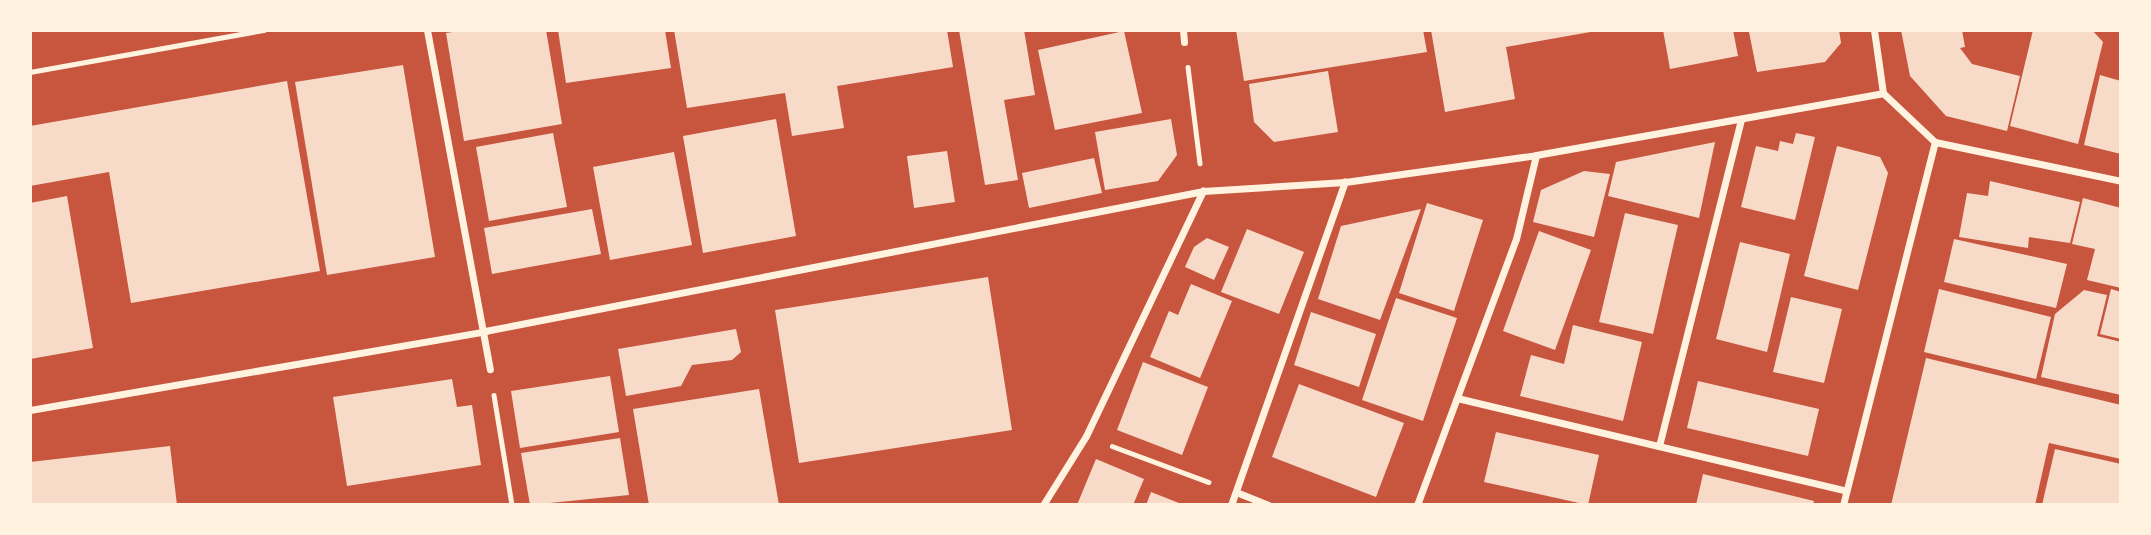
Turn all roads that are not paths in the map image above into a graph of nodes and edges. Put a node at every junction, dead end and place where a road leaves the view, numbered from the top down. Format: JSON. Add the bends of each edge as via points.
{"nodes":[{"id":1,"x":427,"y":30,"type":"edge"},
{"id":2,"x":1183,"y":30,"type":"edge"},
{"id":3,"x":1874,"y":30,"type":"edge"},
{"id":4,"x":1184,"y":42,"type":"road end"},
{"id":5,"x":1883,"y":93,"type":"junction"},
{"id":6,"x":1741,"y":120,"type":"junction"},
{"id":7,"x":1935,"y":142,"type":"junction"},
{"id":8,"x":1536,"y":155,"type":"junction"},
{"id":9,"x":2121,"y":181,"type":"edge"},
{"id":10,"x":1345,"y":182,"type":"junction"},
{"id":11,"x":1203,"y":191,"type":"junction"},
{"id":12,"x":485,"y":331,"type":"junction"},
{"id":13,"x":490,"y":369,"type":"road end"},
{"id":14,"x":1457,"y":398,"type":"junction"},
{"id":15,"x":30,"y":410,"type":"edge"},
{"id":16,"x":1659,"y":446,"type":"junction"},
{"id":17,"x":1846,"y":491,"type":"junction"},
{"id":18,"x":1236,"y":492,"type":"junction"},
{"id":19,"x":1042,"y":505,"type":"edge"},
{"id":20,"x":1231,"y":505,"type":"edge"},
{"id":21,"x":1269,"y":505,"type":"edge"},
{"id":22,"x":1417,"y":505,"type":"edge"},
{"id":23,"x":1843,"y":505,"type":"edge"}],
"edges":[{"from":1,"to":12,"type":"street"},
{"from":2,"to":4,"type":"street"},
{"from":3,"to":5,"type":"street"},
{"from":5,"to":6,"type":"street"},
{"from":5,"to":7,"type":"street"},
{"from":6,"to":8,"type":"street"},
{"from":6,"to":16,"type":"street"},
{"from":7,"to":9,"type":"street"},
{"from":7,"to":17,"type":"street"},
{"from":8,"to":10,"type":"street"},
{"from":8,"to":14,"type":"street","via":[[1516,239]]},
{"from":10,"to":11,"type":"street"},
{"from":10,"to":18,"type":"street"},
{"from":11,"to":12,"type":"street"},
{"from":11,"to":19,"type":"street","via":[[1086,436]]},
{"from":12,"to":13,"type":"street"},
{"from":12,"to":15,"type":"street"},
{"from":14,"to":16,"type":"street"},
{"from":14,"to":22,"type":"street"},
{"from":16,"to":17,"type":"street"},
{"from":17,"to":23,"type":"street"},
{"from":18,"to":20,"type":"street"},
{"from":18,"to":21,"type":"street"}]}
